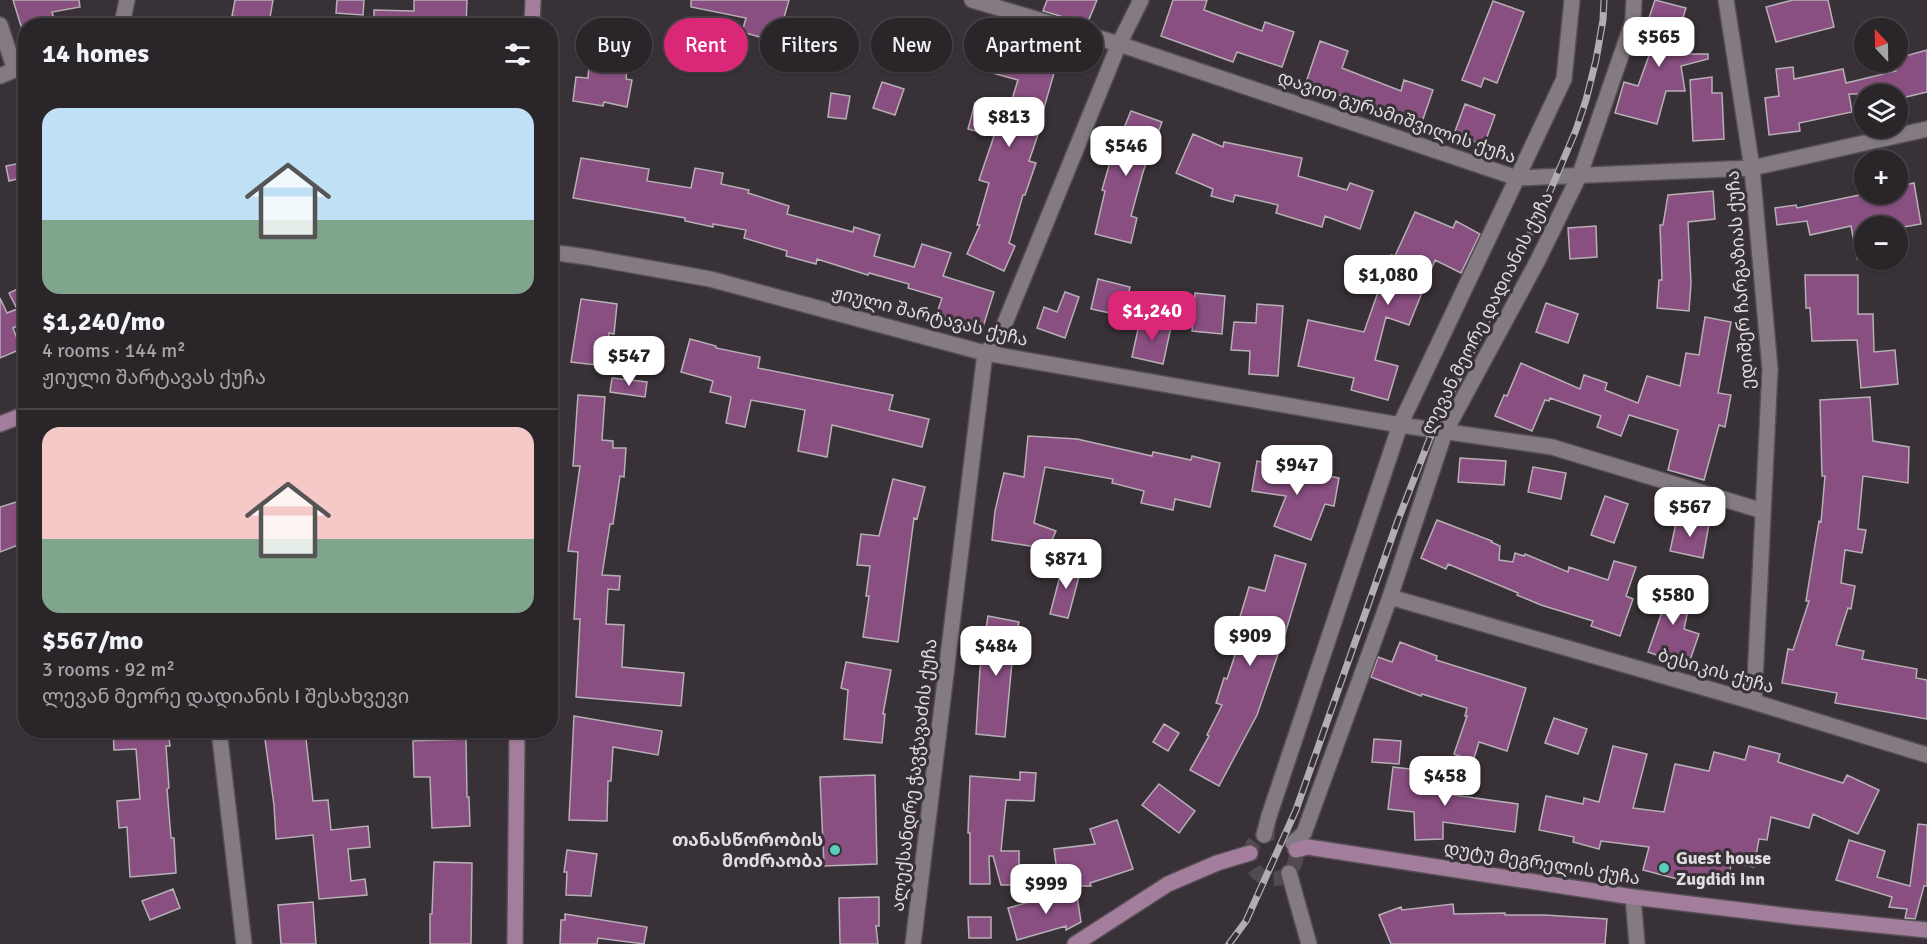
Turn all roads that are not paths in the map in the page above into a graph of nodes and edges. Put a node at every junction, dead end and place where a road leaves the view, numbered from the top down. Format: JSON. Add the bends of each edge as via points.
{"nodes":[{"id":1,"x":127,"y":0,"type":"edge"},
{"id":2,"x":533,"y":0,"type":"edge"},
{"id":3,"x":972,"y":0,"type":"edge"},
{"id":4,"x":1141,"y":0,"type":"edge"},
{"id":5,"x":1572,"y":0,"type":"edge"},
{"id":6,"x":1634,"y":0,"type":"edge"},
{"id":7,"x":1726,"y":0,"type":"edge"},
{"id":8,"x":123,"y":18,"type":"edge"},
{"id":9,"x":532,"y":18,"type":"edge"},
{"id":10,"x":0,"y":25,"type":"edge"},
{"id":11,"x":1119,"y":44,"type":"junction"},
{"id":12,"x":18,"y":64,"type":"edge"},
{"id":13,"x":18,"y":69,"type":"edge"},
{"id":14,"x":0,"y":76,"type":"edge"},
{"id":15,"x":1927,"y":129,"type":"edge"},
{"id":16,"x":1752,"y":168,"type":"junction"},
{"id":17,"x":1580,"y":174,"type":"junction"},
{"id":18,"x":1517,"y":178,"type":"junction"},
{"id":19,"x":558,"y":253,"type":"edge"},
{"id":20,"x":984,"y":353,"type":"junction"},
{"id":21,"x":18,"y":417,"type":"edge"},
{"id":22,"x":0,"y":424,"type":"edge"},
{"id":23,"x":1400,"y":425,"type":"junction"},
{"id":24,"x":1445,"y":432,"type":"junction"},
{"id":25,"x":1763,"y":511,"type":"junction"},
{"id":26,"x":1390,"y":597,"type":"junction"},
{"id":27,"x":1754,"y":702,"type":"junction"},
{"id":28,"x":220,"y":738,"type":"edge"},
{"id":29,"x":517,"y":738,"type":"edge"},
{"id":30,"x":1927,"y":755,"type":"edge"},
{"id":31,"x":1264,"y":835,"type":"dead end"},
{"id":32,"x":1294,"y":847,"type":"joint"},
{"id":33,"x":1250,"y":853,"type":"dead end"},
{"id":34,"x":1289,"y":873,"type":"tunnel mouth"},
{"id":35,"x":1633,"y":897,"type":"junction"},
{"id":36,"x":1927,"y":930,"type":"edge"},
{"id":37,"x":244,"y":944,"type":"edge"},
{"id":38,"x":515,"y":944,"type":"edge"},
{"id":39,"x":913,"y":944,"type":"edge"},
{"id":40,"x":1075,"y":944,"type":"edge"},
{"id":41,"x":1309,"y":944,"type":"edge"},
{"id":42,"x":1636,"y":944,"type":"edge"}],
"edges":[{"from":1,"to":8,"type":"street"},
{"from":2,"to":9,"type":"street"},
{"from":3,"to":11,"type":"street","name":"დავით გურამიშვილის ქუჩა"},
{"from":4,"to":11,"type":"street"},
{"from":5,"to":18,"type":"street","name":"ლევან მეორე დადიანის ქუჩა","via":[[1564,78]]},
{"from":6,"to":17,"type":"street","name":"ლევან მეორე დადიანის ქუჩა","via":[[1634,21]]},
{"from":7,"to":16,"type":"street","name":"ედიშერ ჩარგაზიას ქუჩა"},
{"from":10,"to":12,"type":"street"},
{"from":11,"to":18,"type":"street","name":"დავით გურამიშვილის ქუჩა"},
{"from":11,"to":20,"type":"street","via":[[998,340]]},
{"from":13,"to":14,"type":"street"},
{"from":15,"to":16,"type":"street","name":"დავით გურამიშვილის ქუჩა"},
{"from":16,"to":17,"type":"street","name":"დავით გურამიშვილის ქუჩა"},
{"from":16,"to":25,"type":"street","name":"ედიშერ ჩარგაზიას ქუჩა","via":[[1770,369]]},
{"from":17,"to":18,"type":"street","name":"დავით გურამიშვილის ქუჩა"},
{"from":17,"to":24,"type":"street","name":"ლევან მეორე დადიანის ქუჩა"},
{"from":18,"to":23,"type":"street","name":"ლევან მეორე დადიანის ქუჩა"},
{"from":19,"to":20,"type":"street","name":"ჟიული შარტავას ქუჩა","via":[[710,279]]},
{"from":20,"to":23,"type":"street","name":"ჟიული შარტავას ქუჩა"},
{"from":20,"to":39,"type":"street","name":"ალექსანდრე ჭავჭავაძის ქუჩა"},
{"from":21,"to":22,"type":"street"},
{"from":23,"to":24,"type":"street","name":"ჟიული შარტავას ქუჩა"},
{"from":23,"to":31,"type":"street","name":"ლევან მეორე დადიანის ქუჩა"},
{"from":24,"to":25,"type":"street","name":"ჟიული შარტავას ქუჩა","via":[[1552,447]]},
{"from":24,"to":26,"type":"street","name":"ლევან მეორე დადიანის ქუჩა"},
{"from":25,"to":27,"type":"street","name":"ედიშერ ჩარგაზიას ქუჩა"},
{"from":26,"to":27,"type":"street","name":"ბესიკის ქუჩა"},
{"from":26,"to":32,"type":"street","name":"ლევან მეორე დადიანის ქუჩა","via":[[1304,833]]},
{"from":27,"to":30,"type":"street","name":"ბესიკის ქუჩა"},
{"from":28,"to":37,"type":"street"},
{"from":29,"to":38,"type":"street"},
{"from":32,"to":35,"type":"street","name":"დუტუ მეგრელის ქუჩა"},
{"from":33,"to":40,"type":"street","via":[[1168,884]]},
{"from":34,"to":41,"type":"street"},
{"from":35,"to":36,"type":"street","name":"დუტუ მეგრელის ქუჩა"},
{"from":35,"to":42,"type":"street"}]}
